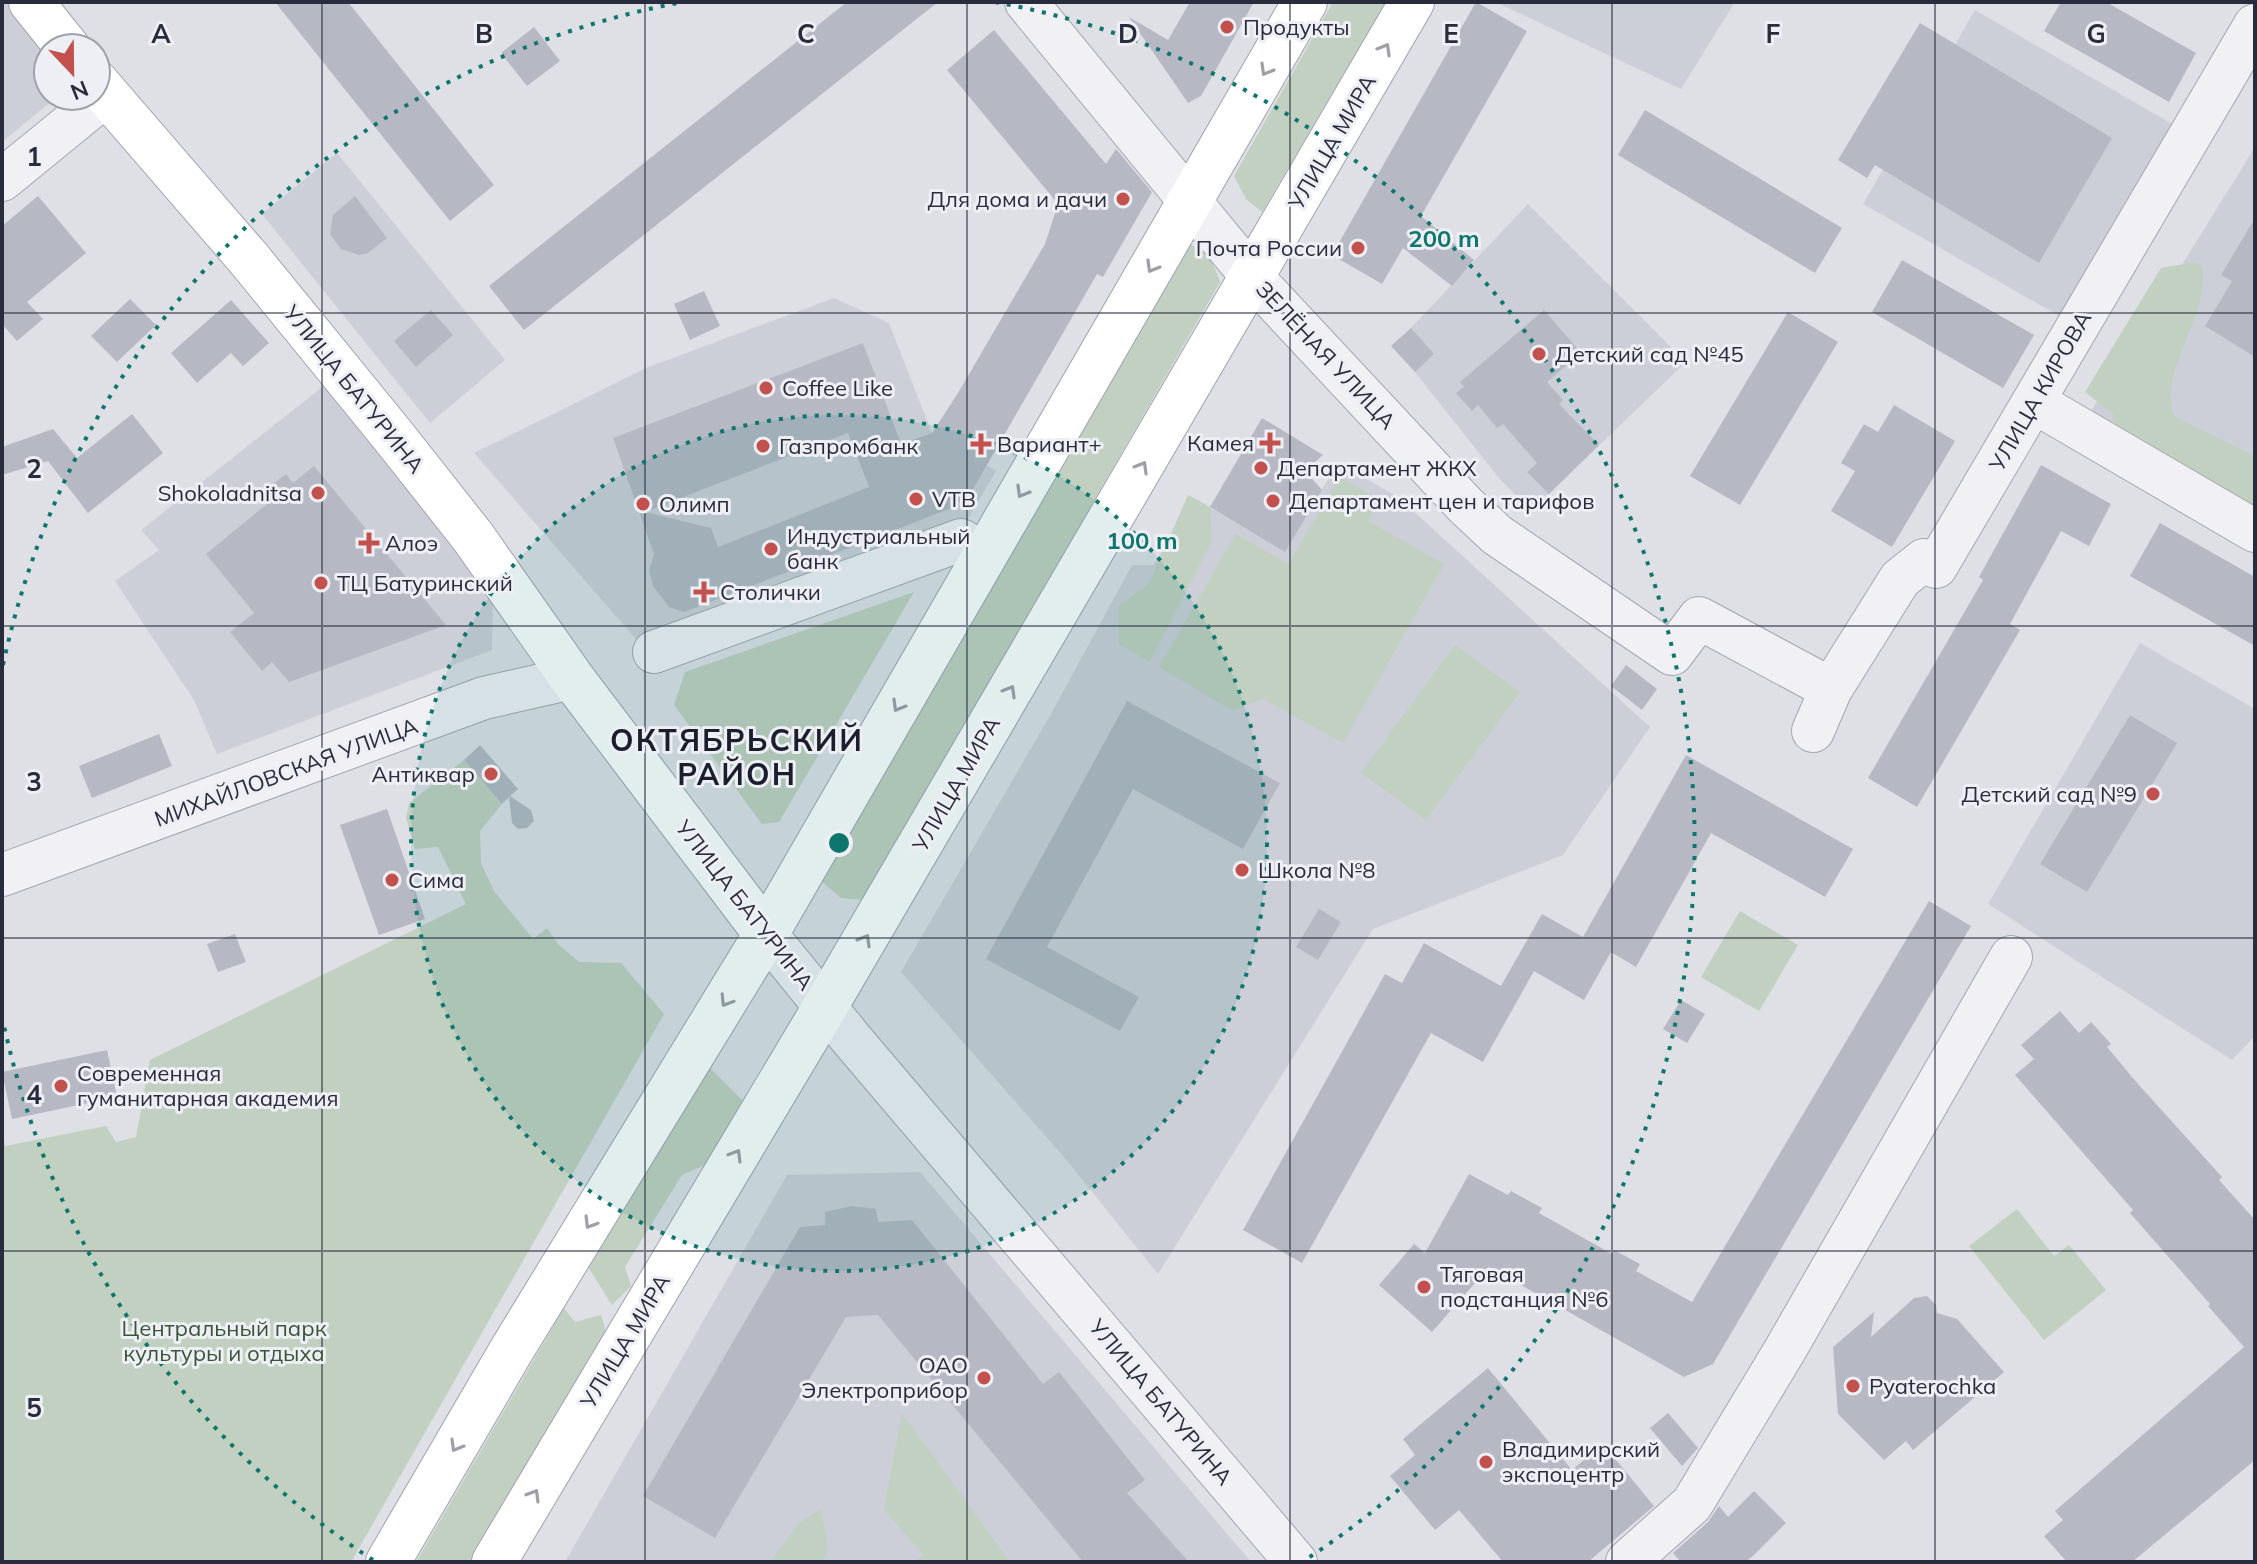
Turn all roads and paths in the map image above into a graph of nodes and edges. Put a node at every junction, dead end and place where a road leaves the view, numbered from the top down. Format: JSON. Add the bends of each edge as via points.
{"nodes":[{"id":1,"x":31,"y":2,"type":"edge"},
{"id":2,"x":1026,"y":2,"type":"edge"},
{"id":3,"x":1305,"y":2,"type":"edge"},
{"id":4,"x":1412,"y":2,"type":"edge"},
{"id":5,"x":2255,"y":25,"type":"edge"},
{"id":6,"x":55,"y":32,"type":"edge"},
{"id":7,"x":112,"y":101,"type":"edge"},
{"id":8,"x":75,"y":112,"type":"edge"},
{"id":9,"x":2,"y":180,"type":"edge"},
{"id":10,"x":1191,"y":200,"type":"junction"},
{"id":11,"x":1253,"y":278,"type":"junction"},
{"id":12,"x":2034,"y":402,"type":"junction"},
{"id":13,"x":2255,"y":531,"type":"edge"},
{"id":14,"x":986,"y":555,"type":"junction"},
{"id":15,"x":654,"y":652,"type":"dead end"},
{"id":16,"x":572,"y":678,"type":"junction"},
{"id":17,"x":1831,"y":689,"type":"junction"},
{"id":18,"x":1813,"y":731,"type":"dead end"},
{"id":19,"x":2,"y":875,"type":"edge"},
{"id":20,"x":766,"y":934,"type":"junction"},
{"id":21,"x":2011,"y":957,"type":"dead end"},
{"id":22,"x":825,"y":1007,"type":"junction"},
{"id":23,"x":388,"y":1562,"type":"edge"},
{"id":24,"x":494,"y":1562,"type":"edge"},
{"id":25,"x":1296,"y":1562,"type":"edge"},
{"id":26,"x":1627,"y":1562,"type":"edge"}],
"edges":[{"from":1,"to":6,"type":"main road"},
{"from":2,"to":10,"type":"street","name":"ЗЕЛЁНАЯ УЛИЦА"},
{"from":3,"to":10,"type":"main road","one_way":true},
{"from":11,"to":4,"type":"main road","name":"УЛИЦА МИРА","one_way":true},
{"from":5,"to":12,"type":"street","name":"УЛИЦА КИРОВА"},
{"from":7,"to":16,"type":"main road","name":"УЛИЦА БАТУРИНА","via":[[394,437],[473,537]]},
{"from":8,"to":9,"type":"street"},
{"from":10,"to":11,"type":"street","name":"ЗЕЛЁНАЯ УЛИЦА"},
{"from":10,"to":14,"type":"main road","one_way":true},
{"from":11,"to":17,"type":"street","name":"ЗЕЛЁНАЯ УЛИЦА","via":[[1497,535],[1672,654],[1699,618]]},
{"from":22,"to":11,"type":"main road","name":"УЛИЦА МИРА","one_way":true},
{"from":12,"to":13,"type":"street"},
{"from":12,"to":17,"type":"street","name":"УЛИЦА КИРОВА","via":[[1936,567],[1924,560],[1900,579]]},
{"from":14,"to":15,"type":"street","via":[[961,540]]},
{"from":14,"to":20,"type":"main road","one_way":true},
{"from":16,"to":19,"type":"street","name":"МИХАЙЛОВСКАЯ УЛИЦА","via":[[484,698]]},
{"from":16,"to":20,"type":"main road","name":"УЛИЦА БАТУРИНА"},
{"from":17,"to":18,"type":"street","name":"УЛИЦА КИРОВА"},
{"from":20,"to":22,"type":"street","name":"УЛИЦА БАТУРИНА"},
{"from":20,"to":23,"type":"main road","one_way":true},
{"from":21,"to":26,"type":"street","via":[[1692,1504]]},
{"from":24,"to":22,"type":"main road","name":"УЛИЦА МИРА","one_way":true},
{"from":22,"to":25,"type":"street","name":"УЛИЦА БАТУРИНА"}]}
